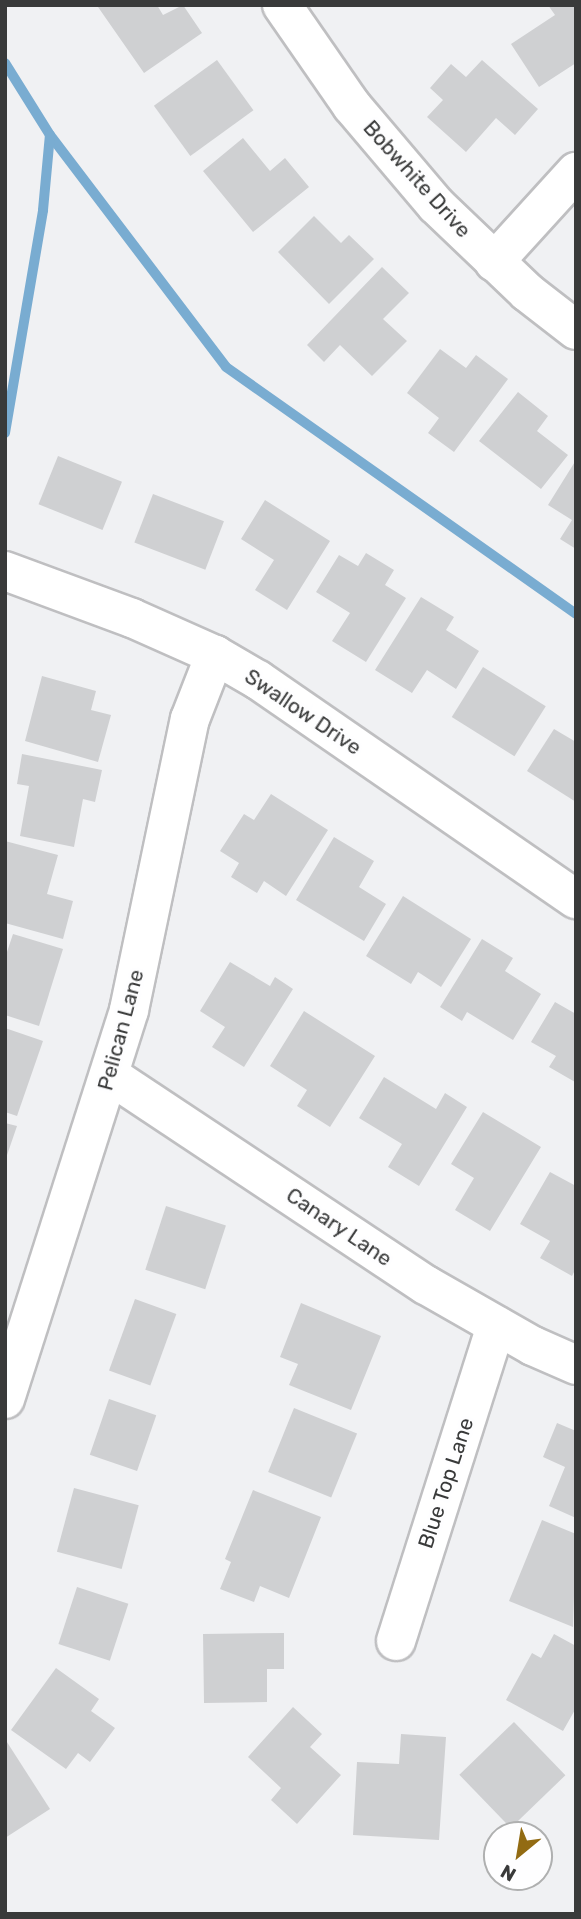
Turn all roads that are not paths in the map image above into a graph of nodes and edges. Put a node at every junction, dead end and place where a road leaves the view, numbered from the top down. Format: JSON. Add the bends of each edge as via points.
{"nodes":[{"id":1,"x":282,"y":5,"type":"edge"},
{"id":2,"x":576,"y":172,"type":"edge"},
{"id":3,"x":494,"y":262,"type":"junction"},
{"id":4,"x":576,"y":330,"type":"edge"},
{"id":5,"x":5,"y":570,"type":"edge"},
{"id":6,"x":215,"y":655,"type":"junction"},
{"id":7,"x":576,"y":899,"type":"edge"},
{"id":8,"x":111,"y":1076,"type":"junction"},
{"id":9,"x":496,"y":1325,"type":"junction"},
{"id":10,"x":576,"y":1365,"type":"edge"},
{"id":11,"x":5,"y":1399,"type":"edge"},
{"id":12,"x":396,"y":1641,"type":"dead end"}],
"edges":[{"from":1,"to":3,"type":"street","name":"Bobwhite Drive","via":[[352,106],[436,205]]},
{"from":2,"to":3,"type":"street"},
{"from":3,"to":4,"type":"street","name":"Bobwhite Drive"},
{"from":5,"to":6,"type":"street","name":"Swallow Drive"},
{"from":6,"to":7,"type":"street","name":"Swallow Drive"},
{"from":6,"to":8,"type":"street","name":"Pelican Lane","via":[[190,719]]},
{"from":8,"to":9,"type":"street","name":"Canary Lane","via":[[426,1285]]},
{"from":8,"to":11,"type":"street","name":"Pelican Lane"},
{"from":9,"to":10,"type":"street","name":"Canary Lane"},
{"from":9,"to":12,"type":"street","name":"Blue Top Lane"}]}
